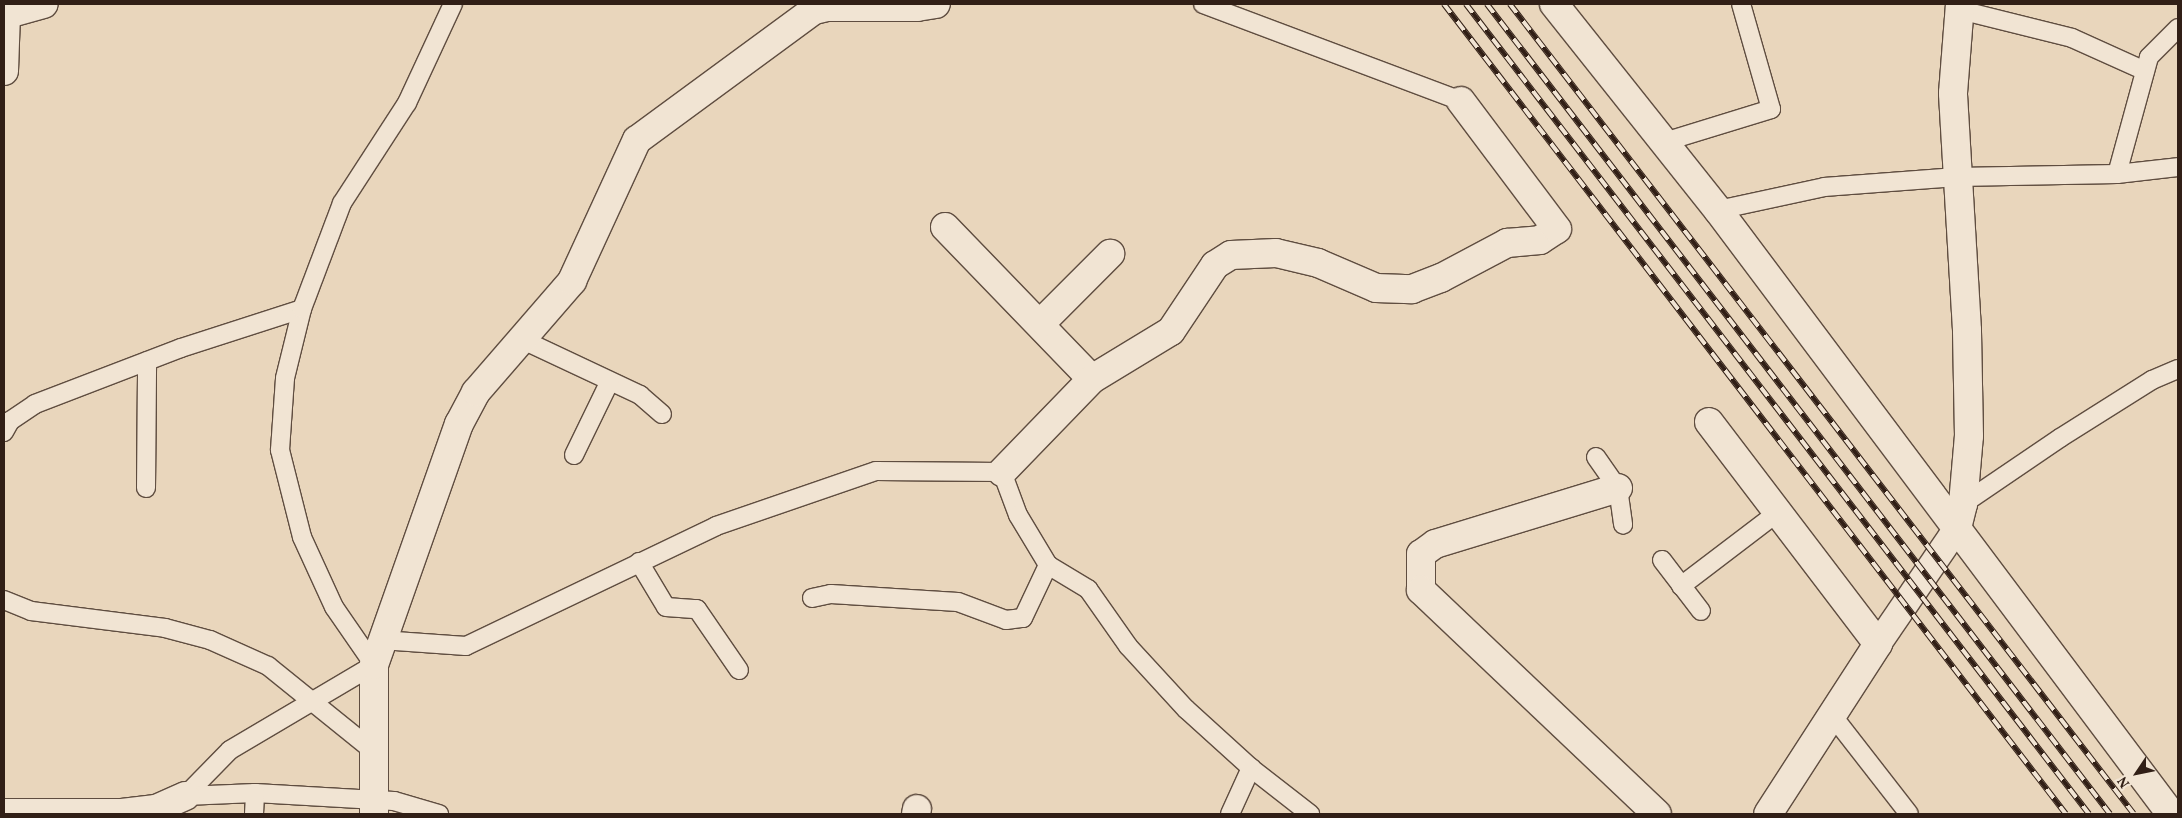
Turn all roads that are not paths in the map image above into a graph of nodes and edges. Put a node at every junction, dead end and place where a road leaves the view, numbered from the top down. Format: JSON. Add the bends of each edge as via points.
{"nodes":[{"id":1,"x":44,"y":4,"type":"edge"},
{"id":2,"x":453,"y":4,"type":"edge"},
{"id":3,"x":936,"y":4,"type":"edge"},
{"id":4,"x":1204,"y":4,"type":"edge"},
{"id":5,"x":1554,"y":4,"type":"edge"},
{"id":6,"x":1741,"y":4,"type":"edge"},
{"id":7,"x":1960,"y":7,"type":"edge"},
{"id":8,"x":5,"y":15,"type":"edge"},
{"id":9,"x":2178,"y":28,"type":"edge"},
{"id":10,"x":4,"y":71,"type":"edge"},
{"id":11,"x":2145,"y":71,"type":"junction"},
{"id":12,"x":1461,"y":101,"type":"joint"},
{"id":13,"x":1664,"y":142,"type":"junction"},
{"id":14,"x":2178,"y":167,"type":"edge"},
{"id":15,"x":2117,"y":174,"type":"junction"},
{"id":16,"x":1957,"y":177,"type":"junction"},
{"id":17,"x":1718,"y":210,"type":"junction"},
{"id":18,"x":945,"y":227,"type":"dead end"},
{"id":19,"x":1110,"y":254,"type":"dead end"},
{"id":20,"x":302,"y":309,"type":"junction"},
{"id":21,"x":1041,"y":323,"type":"junction"},
{"id":22,"x":521,"y":340,"type":"junction"},
{"id":23,"x":147,"y":361,"type":"junction"},
{"id":24,"x":2178,"y":369,"type":"edge"},
{"id":25,"x":1092,"y":379,"type":"junction"},
{"id":26,"x":610,"y":381,"type":"junction"},
{"id":27,"x":662,"y":414,"type":"dead end"},
{"id":28,"x":1709,"y":422,"type":"dead end"},
{"id":29,"x":4,"y":432,"type":"edge"},
{"id":30,"x":574,"y":455,"type":"dead end"},
{"id":31,"x":1596,"y":457,"type":"dead end"},
{"id":32,"x":1002,"y":472,"type":"junction"},
{"id":33,"x":146,"y":488,"type":"dead end"},
{"id":34,"x":1618,"y":488,"type":"junction"},
{"id":35,"x":1778,"y":512,"type":"junction"},
{"id":36,"x":1960,"y":516,"type":"junction"},
{"id":37,"x":1623,"y":525,"type":"dead end"},
{"id":38,"x":1662,"y":560,"type":"dead end"},
{"id":39,"x":639,"y":562,"type":"junction"},
{"id":40,"x":1048,"y":565,"type":"junction"},
{"id":41,"x":1682,"y":586,"type":"junction"},
{"id":42,"x":812,"y":598,"type":"dead end"},
{"id":43,"x":4,"y":600,"type":"edge"},
{"id":44,"x":1701,"y":611,"type":"dead end"},
{"id":45,"x":1878,"y":644,"type":"junction"},
{"id":46,"x":377,"y":653,"type":"junction"},
{"id":47,"x":739,"y":670,"type":"dead end"},
{"id":48,"x":311,"y":700,"type":"junction"},
{"id":49,"x":1832,"y":714,"type":"junction"},
{"id":50,"x":372,"y":750,"type":"junction"},
{"id":51,"x":1251,"y":768,"type":"junction"},
{"id":52,"x":255,"y":793,"type":"junction"},
{"id":53,"x":185,"y":796,"type":"junction"},
{"id":54,"x":374,"y":807,"type":"edge"},
{"id":55,"x":4,"y":813,"type":"edge"},
{"id":56,"x":121,"y":814,"type":"edge"},
{"id":57,"x":254,"y":814,"type":"edge"},
{"id":58,"x":439,"y":814,"type":"edge"},
{"id":59,"x":1230,"y":814,"type":"edge"},
{"id":60,"x":1310,"y":814,"type":"edge"},
{"id":61,"x":1657,"y":814,"type":"edge"},
{"id":62,"x":1768,"y":814,"type":"edge"},
{"id":63,"x":1909,"y":814,"type":"edge"},
{"id":64,"x":2171,"y":814,"type":"edge"}],
"edges":[{"from":1,"to":8,"type":"street"},
{"from":2,"to":20,"type":"lane","via":[[407,103],[342,203]]},
{"from":3,"to":22,"type":"street","via":[[814,10],[637,140],[572,281]]},
{"from":4,"to":12,"type":"lane"},
{"from":5,"to":13,"type":"street"},
{"from":6,"to":13,"type":"lane","via":[[1771,109]]},
{"from":7,"to":11,"type":"lane","via":[[2072,38]]},
{"from":7,"to":16,"type":"street","via":[[1953,92]]},
{"from":8,"to":10,"type":"street"},
{"from":9,"to":11,"type":"lane","via":[[2149,57]]},
{"from":11,"to":15,"type":"lane"},
{"from":12,"to":25,"type":"street","via":[[1557,229],[1540,240],[1507,243],[1441,278],[1412,289],[1376,288],[1318,263],[1276,253],[1231,255],[1215,265],[1171,331]]},
{"from":13,"to":17,"type":"street"},
{"from":14,"to":15,"type":"lane"},
{"from":15,"to":16,"type":"lane"},
{"from":16,"to":17,"type":"lane","via":[[1824,187]]},
{"from":16,"to":36,"type":"street","via":[[1967,330],[1969,436]]},
{"from":17,"to":36,"type":"street"},
{"from":18,"to":21,"type":"street"},
{"from":19,"to":21,"type":"street"},
{"from":20,"to":23,"type":"lane"},
{"from":20,"to":46,"type":"lane","via":[[285,378],[280,450],[302,537],[334,606]]},
{"from":21,"to":25,"type":"street"},
{"from":22,"to":26,"type":"lane"},
{"from":22,"to":46,"type":"street","via":[[476,392],[459,424]]},
{"from":23,"to":29,"type":"lane","via":[[35,404],[10,421]]},
{"from":23,"to":33,"type":"lane"},
{"from":24,"to":36,"type":"lane","via":[[2152,380],[2060,438]]},
{"from":25,"to":32,"type":"street"},
{"from":26,"to":27,"type":"lane","via":[[640,395]]},
{"from":26,"to":30,"type":"lane"},
{"from":28,"to":35,"type":"street"},
{"from":31,"to":34,"type":"lane"},
{"from":32,"to":39,"type":"lane","via":[[876,471],[716,526]]},
{"from":32,"to":40,"type":"lane","via":[[1018,515]]},
{"from":34,"to":37,"type":"lane"},
{"from":34,"to":61,"type":"street","via":[[1435,544],[1421,554],[1421,590]]},
{"from":35,"to":41,"type":"lane"},
{"from":35,"to":45,"type":"street"},
{"from":36,"to":45,"type":"street"},
{"from":36,"to":64,"type":"street"},
{"from":38,"to":41,"type":"lane"},
{"from":39,"to":46,"type":"lane","via":[[587,591],[466,646]]},
{"from":39,"to":47,"type":"lane","via":[[666,607],[697,609]]},
{"from":40,"to":42,"type":"lane","via":[[1023,618],[1006,620],[958,602],[831,594]]},
{"from":40,"to":51,"type":"lane","via":[[1088,589],[1128,646],[1186,710]]},
{"from":41,"to":44,"type":"lane"},
{"from":43,"to":48,"type":"lane","via":[[31,611],[165,628],[210,640],[268,666]]},
{"from":45,"to":49,"type":"street"},
{"from":46,"to":48,"type":"lane"},
{"from":46,"to":50,"type":"street"},
{"from":48,"to":50,"type":"lane"},
{"from":48,"to":53,"type":"lane","via":[[230,750]]},
{"from":49,"to":62,"type":"street"},
{"from":49,"to":63,"type":"lane"},
{"from":50,"to":54,"type":"street"},
{"from":51,"to":59,"type":"lane"},
{"from":51,"to":60,"type":"lane"},
{"from":52,"to":53,"type":"lane"},
{"from":52,"to":54,"type":"lane"},
{"from":52,"to":57,"type":"lane"},
{"from":53,"to":56,"type":"street","via":[[156,809]]},
{"from":54,"to":58,"type":"lane","via":[[394,801]]},
{"from":55,"to":56,"type":"street"}]}
